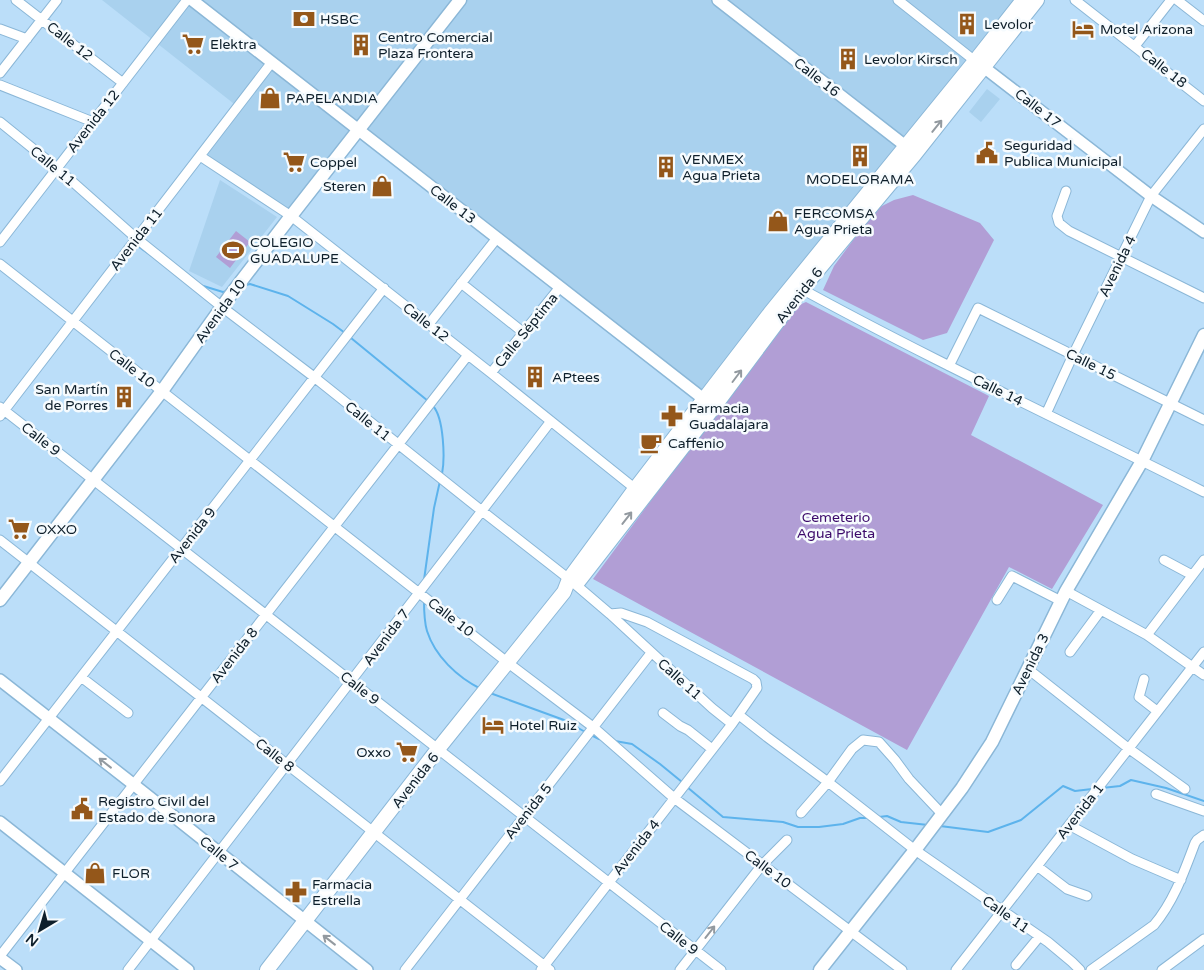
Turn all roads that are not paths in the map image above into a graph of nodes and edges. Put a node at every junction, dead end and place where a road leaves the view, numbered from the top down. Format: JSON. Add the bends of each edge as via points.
{"nodes":[{"id":1,"x":16,"y":0,"type":"edge"},
{"id":2,"x":58,"y":0,"type":"edge"},
{"id":3,"x":187,"y":0,"type":"edge"},
{"id":4,"x":192,"y":0,"type":"edge"},
{"id":5,"x":459,"y":0,"type":"edge"},
{"id":6,"x":718,"y":0,"type":"edge"},
{"id":7,"x":898,"y":0,"type":"edge"},
{"id":8,"x":1023,"y":0,"type":"edge"},
{"id":9,"x":1038,"y":0,"type":"edge"},
{"id":10,"x":1076,"y":0,"type":"edge"},
{"id":11,"x":1171,"y":0,"type":"edge"},
{"id":12,"x":1177,"y":0,"type":"edge"},
{"id":13,"x":42,"y":20,"type":"junction"},
{"id":14,"x":1204,"y":21,"type":"edge"},
{"id":15,"x":0,"y":29,"type":"edge"},
{"id":16,"x":27,"y":39,"type":"junction"},
{"id":17,"x":1136,"y":46,"type":"junction"},
{"id":18,"x":272,"y":62,"type":"junction"},
{"id":19,"x":980,"y":64,"type":"junction"},
{"id":20,"x":0,"y":73,"type":"edge"},
{"id":21,"x":123,"y":83,"type":"junction"},
{"id":22,"x":0,"y":85,"type":"edge"},
{"id":23,"x":1204,"y":100,"type":"edge"},
{"id":24,"x":0,"y":122,"type":"edge"},
{"id":25,"x":93,"y":122,"type":"junction"},
{"id":26,"x":1204,"y":129,"type":"edge"},
{"id":27,"x":358,"y":130,"type":"junction"},
{"id":28,"x":910,"y":150,"type":"junction"},
{"id":29,"x":200,"y":156,"type":"junction"},
{"id":30,"x":57,"y":168,"type":"junction"},
{"id":31,"x":1066,"y":191,"type":"dead end"},
{"id":32,"x":1152,"y":196,"type":"junction"},
{"id":33,"x":291,"y":216,"type":"junction"},
{"id":34,"x":1204,"y":232,"type":"edge"},
{"id":35,"x":136,"y":238,"type":"junction"},
{"id":36,"x":497,"y":238,"type":"junction"},
{"id":37,"x":0,"y":242,"type":"edge"},
{"id":38,"x":1121,"y":256,"type":"junction"},
{"id":39,"x":0,"y":264,"type":"edge"},
{"id":40,"x":461,"y":283,"type":"junction"},
{"id":41,"x":560,"y":287,"type":"junction"},
{"id":42,"x":798,"y":287,"type":"junction"},
{"id":43,"x":384,"y":288,"type":"junction"},
{"id":44,"x":1204,"y":298,"type":"edge"},
{"id":45,"x":226,"y":302,"type":"junction"},
{"id":46,"x":73,"y":321,"type":"junction"},
{"id":47,"x":429,"y":324,"type":"junction"},
{"id":48,"x":524,"y":333,"type":"junction"},
{"id":49,"x":1204,"y":335,"type":"edge"},
{"id":50,"x":468,"y":355,"type":"junction"},
{"id":51,"x":1074,"y":355,"type":"junction"},
{"id":52,"x":949,"y":366,"type":"junction"},
{"id":53,"x":492,"y":374,"type":"junction"},
{"id":54,"x":314,"y":377,"type":"junction"},
{"id":55,"x":162,"y":391,"type":"junction"},
{"id":56,"x":709,"y":403,"type":"junction"},
{"id":57,"x":1171,"y":403,"type":"junction"},
{"id":58,"x":1,"y":411,"type":"edge"},
{"id":59,"x":1046,"y":414,"type":"junction"},
{"id":60,"x":1204,"y":420,"type":"edge"},
{"id":61,"x":551,"y":421,"type":"junction"},
{"id":62,"x":398,"y":445,"type":"junction"},
{"id":63,"x":250,"y":460,"type":"junction"},
{"id":64,"x":1142,"y":461,"type":"junction"},
{"id":65,"x":93,"y":480,"type":"junction"},
{"id":66,"x":640,"y":492,"type":"junction"},
{"id":67,"x":1204,"y":492,"type":"edge"},
{"id":68,"x":482,"y":511,"type":"junction"},
{"id":69,"x":334,"y":526,"type":"junction"},
{"id":70,"x":0,"y":540,"type":"edge"},
{"id":71,"x":181,"y":548,"type":"junction"},
{"id":72,"x":1164,"y":560,"type":"dead end"},
{"id":73,"x":1204,"y":560,"type":"edge"},
{"id":74,"x":29,"y":562,"type":"junction"},
{"id":75,"x":1192,"y":575,"type":"junction"},
{"id":76,"x":570,"y":585,"type":"junction"},
{"id":77,"x":420,"y":592,"type":"junction"},
{"id":78,"x":1063,"y":596,"type":"junction"},
{"id":79,"x":0,"y":600,"type":"edge"},
{"id":80,"x":997,"y":600,"type":"dead end"},
{"id":81,"x":1100,"y":610,"type":"junction"},
{"id":82,"x":266,"y":614,"type":"junction"},
{"id":83,"x":610,"y":614,"type":"junction"},
{"id":84,"x":117,"y":631,"type":"junction"},
{"id":85,"x":1147,"y":635,"type":"junction"},
{"id":86,"x":1070,"y":652,"type":"dead end"},
{"id":87,"x":1204,"y":652,"type":"edge"},
{"id":88,"x":651,"y":653,"type":"junction"},
{"id":89,"x":507,"y":662,"type":"junction"},
{"id":90,"x":1191,"y":667,"type":"junction"},
{"id":91,"x":1028,"y":669,"type":"junction"},
{"id":92,"x":1204,"y":675,"type":"edge"},
{"id":93,"x":81,"y":678,"type":"junction"},
{"id":94,"x":1144,"y":679,"type":"dead end"},
{"id":95,"x":0,"y":680,"type":"edge"},
{"id":96,"x":351,"y":681,"type":"junction"},
{"id":97,"x":201,"y":697,"type":"junction"},
{"id":98,"x":1157,"y":711,"type":"junction"},
{"id":99,"x":663,"y":713,"type":"dead end"},
{"id":100,"x":128,"y":714,"type":"dead end"},
{"id":101,"x":739,"y":715,"type":"junction"},
{"id":102,"x":49,"y":718,"type":"junction"},
{"id":103,"x":732,"y":724,"type":"junction"},
{"id":104,"x":593,"y":727,"type":"junction"},
{"id":105,"x":1128,"y":748,"type":"junction"},
{"id":106,"x":438,"y":749,"type":"junction"},
{"id":107,"x":712,"y":749,"type":"junction"},
{"id":108,"x":287,"y":764,"type":"junction"},
{"id":109,"x":0,"y":781,"type":"edge"},
{"id":110,"x":828,"y":782,"type":"junction"},
{"id":111,"x":133,"y":784,"type":"junction"},
{"id":112,"x":1185,"y":789,"type":"dead end"},
{"id":113,"x":1156,"y":794,"type":"dead end"},
{"id":114,"x":675,"y":796,"type":"junction"},
{"id":115,"x":1204,"y":812,"type":"edge"},
{"id":116,"x":801,"y":813,"type":"dead end"},
{"id":117,"x":524,"y":816,"type":"junction"},
{"id":118,"x":0,"y":822,"type":"edge"},
{"id":119,"x":936,"y":822,"type":"junction"},
{"id":120,"x":1069,"y":825,"type":"junction"},
{"id":121,"x":374,"y":832,"type":"junction"},
{"id":122,"x":1204,"y":835,"type":"edge"},
{"id":123,"x":787,"y":840,"type":"dead end"},
{"id":124,"x":915,"y":850,"type":"junction"},
{"id":125,"x":218,"y":853,"type":"junction"},
{"id":126,"x":762,"y":865,"type":"junction"},
{"id":127,"x":1036,"y":866,"type":"junction"},
{"id":128,"x":64,"y":873,"type":"junction"},
{"id":129,"x":1181,"y":880,"type":"junction"},
{"id":130,"x":608,"y":882,"type":"junction"},
{"id":131,"x":1087,"y":896,"type":"dead end"},
{"id":132,"x":459,"y":899,"type":"junction"},
{"id":133,"x":1002,"y":911,"type":"junction"},
{"id":134,"x":305,"y":921,"type":"junction"},
{"id":135,"x":850,"y":932,"type":"junction"},
{"id":136,"x":1039,"y":937,"type":"junction"},
{"id":137,"x":1204,"y":939,"type":"edge"},
{"id":138,"x":150,"y":941,"type":"junction"},
{"id":139,"x":695,"y":950,"type":"junction"},
{"id":140,"x":0,"y":957,"type":"edge"},
{"id":141,"x":1016,"y":965,"type":"dead end"},
{"id":142,"x":545,"y":969,"type":"edge"},
{"id":143,"x":16,"y":970,"type":"edge"},
{"id":144,"x":128,"y":970,"type":"edge"},
{"id":145,"x":188,"y":970,"type":"edge"},
{"id":146,"x":267,"y":970,"type":"edge"},
{"id":147,"x":367,"y":970,"type":"edge"},
{"id":148,"x":405,"y":970,"type":"edge"},
{"id":149,"x":680,"y":970,"type":"edge"},
{"id":150,"x":721,"y":970,"type":"edge"},
{"id":151,"x":820,"y":970,"type":"edge"},
{"id":152,"x":902,"y":970,"type":"edge"},
{"id":153,"x":956,"y":970,"type":"edge"},
{"id":154,"x":1080,"y":970,"type":"edge"},
{"id":155,"x":1091,"y":970,"type":"edge"},
{"id":156,"x":1162,"y":970,"type":"edge"}],
"edges":[{"from":1,"to":13,"type":"street","name":"Calle 12"},
{"from":2,"to":13,"type":"street"},
{"from":3,"to":21,"type":"street","name":"Avenida 12"},
{"from":4,"to":18,"type":"street","name":"Calle 13"},
{"from":5,"to":27,"type":"main road","name":"Avenida 10"},
{"from":6,"to":28,"type":"street","name":"Calle 16"},
{"from":7,"to":19,"type":"street","name":"Calle 17"},
{"from":8,"to":19,"type":"main road","name":"Avenida 6"},
{"from":9,"to":19,"type":"main road","name":"Avenida 6"},
{"from":10,"to":17,"type":"street","name":"Calle 18"},
{"from":11,"to":17,"type":"street"},
{"from":12,"to":14,"type":"street"},
{"from":13,"to":16,"type":"street"},
{"from":13,"to":21,"type":"street","name":"Calle 12"},
{"from":15,"to":16,"type":"street"},
{"from":16,"to":20,"type":"street"},
{"from":17,"to":23,"type":"street","name":"Calle 18"},
{"from":18,"to":27,"type":"street","name":"Calle 13"},
{"from":18,"to":29,"type":"street","name":"Avenida 11"},
{"from":19,"to":28,"type":"main road","name":"Avenida 6"},
{"from":19,"to":32,"type":"street","name":"Calle 17"},
{"from":21,"to":25,"type":"street","name":"Avenida 12"},
{"from":22,"to":25,"type":"street"},
{"from":24,"to":30,"type":"street","name":"Calle 11"},
{"from":25,"to":30,"type":"street","name":"Avenida 12"},
{"from":26,"to":32,"type":"street","name":"Avenida 4"},
{"from":27,"to":33,"type":"main road","name":"Avenida 10"},
{"from":27,"to":36,"type":"street","name":"Calle 13"},
{"from":28,"to":42,"type":"main road","name":"Avenida 6"},
{"from":29,"to":33,"type":"street","name":"Calle 12"},
{"from":29,"to":35,"type":"street","name":"Avenida 11"},
{"from":30,"to":35,"type":"street","name":"Calle 11"},
{"from":30,"to":37,"type":"street","name":"Avenida 12"},
{"from":31,"to":38,"type":"street","via":[[1057,216],[1059,223]]},
{"from":32,"to":34,"type":"street","name":"Calle 17"},
{"from":32,"to":38,"type":"street","name":"Avenida 4"},
{"from":33,"to":43,"type":"street","name":"Calle 12"},
{"from":33,"to":45,"type":"main road","name":"Avenida 10"},
{"from":35,"to":45,"type":"street","name":"Calle 11"},
{"from":35,"to":46,"type":"street","name":"Avenida 11"},
{"from":36,"to":40,"type":"street"},
{"from":36,"to":41,"type":"street","name":"Calle 13"},
{"from":38,"to":44,"type":"street"},
{"from":38,"to":51,"type":"street","name":"Avenida 4"},
{"from":39,"to":46,"type":"street","name":"Calle 10"},
{"from":40,"to":47,"type":"street"},
{"from":40,"to":48,"type":"street"},
{"from":41,"to":48,"type":"street","name":"Calle Séptima"},
{"from":41,"to":56,"type":"street","name":"Calle 13"},
{"from":42,"to":52,"type":"street","name":"Calle 14"},
{"from":42,"to":56,"type":"main road","name":"Avenida 6","via":[[770,313]]},
{"from":43,"to":47,"type":"street","name":"Calle 12"},
{"from":43,"to":54,"type":"street","name":"Avenida 9"},
{"from":45,"to":54,"type":"street","name":"Calle 11"},
{"from":45,"to":55,"type":"main road","name":"Avenida 10"},
{"from":46,"to":55,"type":"street","name":"Calle 10"},
{"from":46,"to":58,"type":"street","name":"Avenida 11"},
{"from":47,"to":50,"type":"street","name":"Calle 12"},
{"from":48,"to":53,"type":"street","name":"Calle Séptima"},
{"from":49,"to":57,"type":"main road","name":"Avenida 3"},
{"from":50,"to":53,"type":"street","name":"Calle 12"},
{"from":50,"to":62,"type":"street","name":"Avenida 8"},
{"from":51,"to":52,"type":"street","name":"Calle 15","via":[[978,308]]},
{"from":51,"to":57,"type":"street","name":"Calle 15"},
{"from":51,"to":59,"type":"street","name":"Avenida 4"},
{"from":52,"to":59,"type":"street","name":"Calle 14"},
{"from":53,"to":61,"type":"street","name":"Calle 12"},
{"from":54,"to":62,"type":"street","name":"Calle 11"},
{"from":54,"to":63,"type":"street","name":"Avenida 9"},
{"from":55,"to":63,"type":"street","name":"Calle 10"},
{"from":55,"to":65,"type":"main road","name":"Avenida 10"},
{"from":56,"to":66,"type":"main road","name":"Avenida 6"},
{"from":57,"to":60,"type":"street","name":"Calle 15"},
{"from":57,"to":64,"type":"main road","name":"Avenida 3"},
{"from":58,"to":65,"type":"street","name":"Calle 9"},
{"from":59,"to":64,"type":"street","name":"Calle 14"},
{"from":61,"to":66,"type":"street","name":"Calle 12"},
{"from":61,"to":68,"type":"street","name":"Avenida 7"},
{"from":62,"to":68,"type":"street","name":"Calle 11"},
{"from":62,"to":69,"type":"street","name":"Avenida 8"},
{"from":63,"to":69,"type":"street","name":"Calle 10"},
{"from":63,"to":71,"type":"street","name":"Avenida 9"},
{"from":64,"to":67,"type":"street","name":"Calle 14"},
{"from":64,"to":78,"type":"main road","name":"Avenida 3"},
{"from":65,"to":71,"type":"street","name":"Calle 9"},
{"from":65,"to":74,"type":"main road","name":"Avenida 10"},
{"from":66,"to":76,"type":"main road","name":"Avenida 6"},
{"from":68,"to":76,"type":"street","name":"Calle 11"},
{"from":68,"to":77,"type":"street","name":"Avenida 7"},
{"from":69,"to":77,"type":"street","name":"Calle 10"},
{"from":69,"to":82,"type":"street","name":"Avenida 8"},
{"from":70,"to":74,"type":"street","name":"Calle 8"},
{"from":71,"to":82,"type":"street","name":"Calle 9"},
{"from":71,"to":84,"type":"street","name":"Avenida 9"},
{"from":72,"to":75,"type":"street"},
{"from":73,"to":75,"type":"street"},
{"from":74,"to":79,"type":"main road","name":"Avenida 10"},
{"from":74,"to":84,"type":"street","name":"Calle 8"},
{"from":75,"to":85,"type":"street"},
{"from":76,"to":83,"type":"street","name":"Calle 11"},
{"from":76,"to":89,"type":"main road","name":"Avenida 6"},
{"from":77,"to":89,"type":"street","name":"Calle 10"},
{"from":77,"to":96,"type":"street","name":"Avenida 7"},
{"from":78,"to":80,"type":"street","via":[[1012,576]]},
{"from":78,"to":81,"type":"street"},
{"from":78,"to":91,"type":"main road","name":"Avenida 3"},
{"from":81,"to":85,"type":"street"},
{"from":81,"to":86,"type":"street"},
{"from":82,"to":96,"type":"street","name":"Calle 9"},
{"from":82,"to":97,"type":"street","name":"Avenida 8"},
{"from":83,"to":88,"type":"street","name":"Calle 11"},
{"from":83,"to":101,"type":"street","name":"Avenida 4","via":[[621,613],[647,622],[756,682],[757,688]]},
{"from":84,"to":93,"type":"street","name":"Avenida 9"},
{"from":84,"to":97,"type":"street","name":"Calle 8"},
{"from":85,"to":90,"type":"street"},
{"from":87,"to":90,"type":"street","name":"Avenida 1"},
{"from":88,"to":103,"type":"street","name":"Calle 11"},
{"from":88,"to":104,"type":"street","name":"Avenida 5"},
{"from":89,"to":104,"type":"street","name":"Calle 10"},
{"from":89,"to":106,"type":"main road","name":"Avenida 6"},
{"from":90,"to":92,"type":"street"},
{"from":90,"to":98,"type":"street","name":"Avenida 1"},
{"from":91,"to":105,"type":"street"},
{"from":91,"to":119,"type":"main road","name":"Avenida 3","via":[[992,742]]},
{"from":93,"to":100,"type":"street"},
{"from":93,"to":102,"type":"street","name":"Avenida 9"},
{"from":94,"to":98,"type":"street","via":[[1139,697]]},
{"from":95,"to":102,"type":"street","name":"Calle 7"},
{"from":96,"to":106,"type":"street","name":"Calle 9"},
{"from":96,"to":108,"type":"street","name":"Avenida 7"},
{"from":97,"to":108,"type":"street","name":"Calle 8"},
{"from":97,"to":111,"type":"street","name":"Avenida 8"},
{"from":98,"to":105,"type":"street","name":"Avenida 1"},
{"from":99,"to":107,"type":"street"},
{"from":101,"to":103,"type":"street","name":"Avenida 4"},
{"from":101,"to":110,"type":"street","name":"Calle 11"},
{"from":102,"to":109,"type":"street","name":"Avenida 9"},
{"from":111,"to":102,"type":"street","name":"Calle 7","one_way":true},
{"from":103,"to":107,"type":"street","name":"Avenida 4"},
{"from":104,"to":114,"type":"street","name":"Calle 10"},
{"from":104,"to":117,"type":"street","name":"Avenida 5"},
{"from":105,"to":112,"type":"street"},
{"from":105,"to":120,"type":"street","name":"Avenida 1"},
{"from":106,"to":117,"type":"street","name":"Calle 9"},
{"from":106,"to":121,"type":"main road","name":"Avenida 6"},
{"from":107,"to":114,"type":"street","name":"Avenida 4"},
{"from":108,"to":121,"type":"street","name":"Calle 8"},
{"from":108,"to":125,"type":"street","name":"Avenida 7"},
{"from":110,"to":116,"type":"street"},
{"from":110,"to":119,"type":"street","via":[[852,749],[863,740],[879,742],[909,779]]},
{"from":110,"to":124,"type":"street","name":"Calle 11"},
{"from":111,"to":125,"type":"street","name":"Calle 7"},
{"from":111,"to":128,"type":"street","name":"Avenida 8"},
{"from":113,"to":115,"type":"street"},
{"from":114,"to":126,"type":"street","name":"Calle 10"},
{"from":114,"to":130,"type":"street","name":"Avenida 4"},
{"from":117,"to":130,"type":"street","name":"Calle 9"},
{"from":117,"to":132,"type":"street","name":"Avenida 5"},
{"from":118,"to":128,"type":"street"},
{"from":119,"to":124,"type":"main road","name":"Avenida 3"},
{"from":120,"to":127,"type":"street","name":"Avenida 1"},
{"from":120,"to":129,"type":"street","via":[[1132,859]]},
{"from":121,"to":132,"type":"street","name":"Calle 8"},
{"from":121,"to":134,"type":"main road","name":"Avenida 6"},
{"from":122,"to":129,"type":"street","via":[[1195,843]]},
{"from":123,"to":126,"type":"street"},
{"from":124,"to":133,"type":"street","name":"Calle 11"},
{"from":124,"to":135,"type":"main road","name":"Avenida 3"},
{"from":125,"to":134,"type":"street","name":"Calle 7"},
{"from":125,"to":138,"type":"street","name":"Avenida 7"},
{"from":126,"to":135,"type":"street","name":"Calle 10"},
{"from":139,"to":126,"type":"street","one_way":true},
{"from":127,"to":131,"type":"street","via":[[1067,889]]},
{"from":127,"to":133,"type":"street","name":"Avenida 1"},
{"from":128,"to":138,"type":"street"},
{"from":128,"to":140,"type":"street","name":"Avenida 8"},
{"from":129,"to":155,"type":"street","via":[[1154,925]]},
{"from":130,"to":139,"type":"street","name":"Calle 9"},
{"from":130,"to":142,"type":"street","name":"Avenida 4"},
{"from":132,"to":142,"type":"street","name":"Calle 8"},
{"from":132,"to":148,"type":"street","name":"Avenida 5"},
{"from":133,"to":136,"type":"street","name":"Calle 11"},
{"from":133,"to":153,"type":"street","name":"Avenida 1"},
{"from":134,"to":146,"type":"main road","name":"Avenida 6"},
{"from":147,"to":134,"type":"street","name":"Calle 7","one_way":true},
{"from":135,"to":151,"type":"main road","name":"Avenida 3"},
{"from":135,"to":152,"type":"street","name":"Calle 10"},
{"from":136,"to":141,"type":"street"},
{"from":136,"to":154,"type":"street","name":"Calle 11"},
{"from":137,"to":156,"type":"street"},
{"from":138,"to":144,"type":"street","name":"Avenida 7"},
{"from":138,"to":145,"type":"street"},
{"from":139,"to":149,"type":"street"},
{"from":139,"to":150,"type":"street","name":"Calle 9"},
{"from":140,"to":143,"type":"street"}]}
